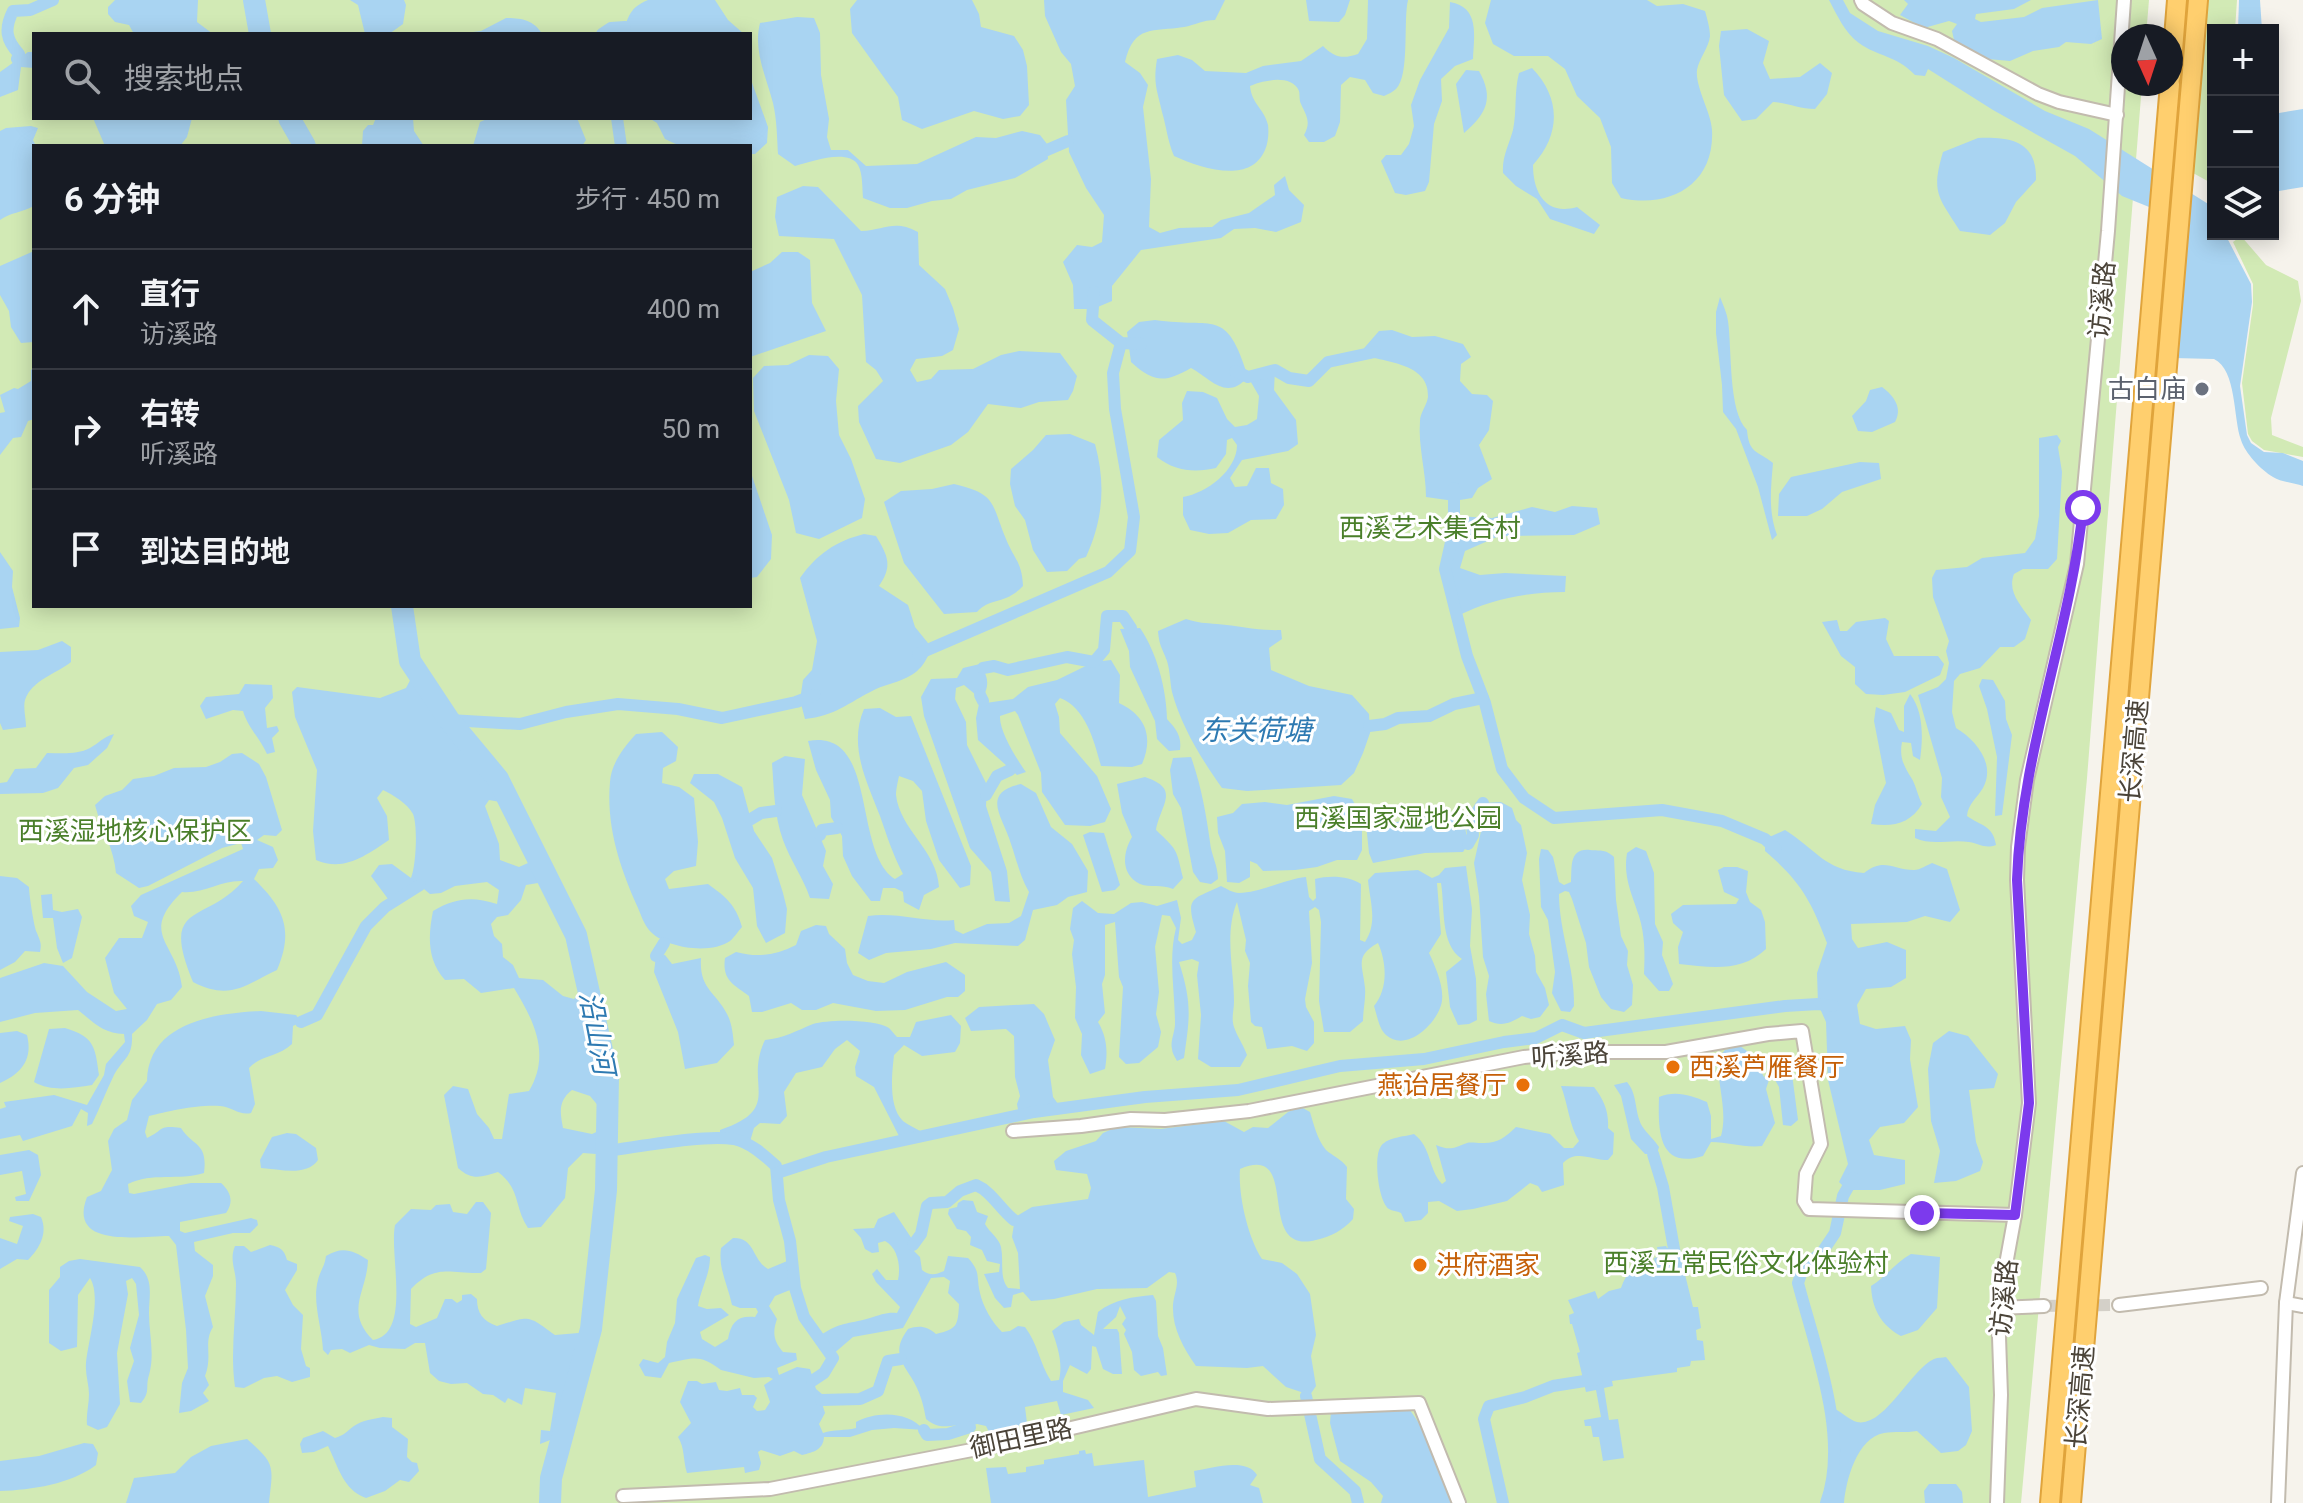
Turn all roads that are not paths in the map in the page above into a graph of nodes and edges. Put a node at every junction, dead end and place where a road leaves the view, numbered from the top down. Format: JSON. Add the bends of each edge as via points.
{"nodes":[{"id":1,"x":1861,"y":0,"type":"edge"},
{"id":2,"x":2124,"y":0,"type":"edge"},
{"id":3,"x":2177,"y":0,"type":"edge"},
{"id":4,"x":2198,"y":0,"type":"edge"},
{"id":5,"x":2175,"y":24,"type":"edge"},
{"id":6,"x":2169,"y":96,"type":"edge"},
{"id":7,"x":2117,"y":115,"type":"junction"},
{"id":8,"x":1013,"y":1131,"type":"dead end"},
{"id":9,"x":2303,"y":1173,"type":"edge"},
{"id":10,"x":2015,"y":1215,"type":"junction"},
{"id":11,"x":2261,"y":1288,"type":"dead end"},
{"id":12,"x":2286,"y":1303,"type":"junction"},
{"id":13,"x":2119,"y":1305,"type":"tunnel mouth"},
{"id":14,"x":2044,"y":1306,"type":"tunnel mouth"},
{"id":15,"x":2303,"y":1306,"type":"edge"},
{"id":16,"x":1998,"y":1308,"type":"junction"},
{"id":17,"x":623,"y":1496,"type":"dead end"},
{"id":18,"x":1459,"y":1503,"type":"edge"},
{"id":19,"x":1997,"y":1503,"type":"edge"},
{"id":20,"x":2050,"y":1503,"type":"edge"},
{"id":21,"x":2071,"y":1503,"type":"edge"},
{"id":22,"x":2278,"y":1503,"type":"edge"}],
"edges":[{"from":1,"to":7,"type":"street","via":[[1892,23],[1937,39],[2038,94]]},
{"from":2,"to":7,"type":"street","name":"访溪路"},
{"from":3,"to":5,"type":"highway"},
{"from":4,"to":21,"type":"highway","name":"长深高速"},
{"from":6,"to":20,"type":"highway","name":"长深高速"},
{"from":7,"to":10,"type":"street","name":"访溪路","via":[[2077,564],[2027,780],[2018,847],[2029,1103]]},
{"from":8,"to":10,"type":"street","name":"听溪路","via":[[1249,1111],[1524,1057],[1666,1052],[1802,1031],[1821,1144],[1806,1174],[1804,1201],[1809,1209]]},
{"from":9,"to":12,"type":"street"},
{"from":10,"to":16,"type":"street","name":"访溪路"},
{"from":11,"to":13,"type":"street"},
{"from":12,"to":15,"type":"street"},
{"from":12,"to":22,"type":"street"},
{"from":14,"to":16,"type":"street"},
{"from":16,"to":19,"type":"street","name":"访溪路"},
{"from":17,"to":18,"type":"street","name":"御田里路","via":[[770,1489],[1003,1444],[1196,1399],[1290,1409],[1419,1403]]}]}
